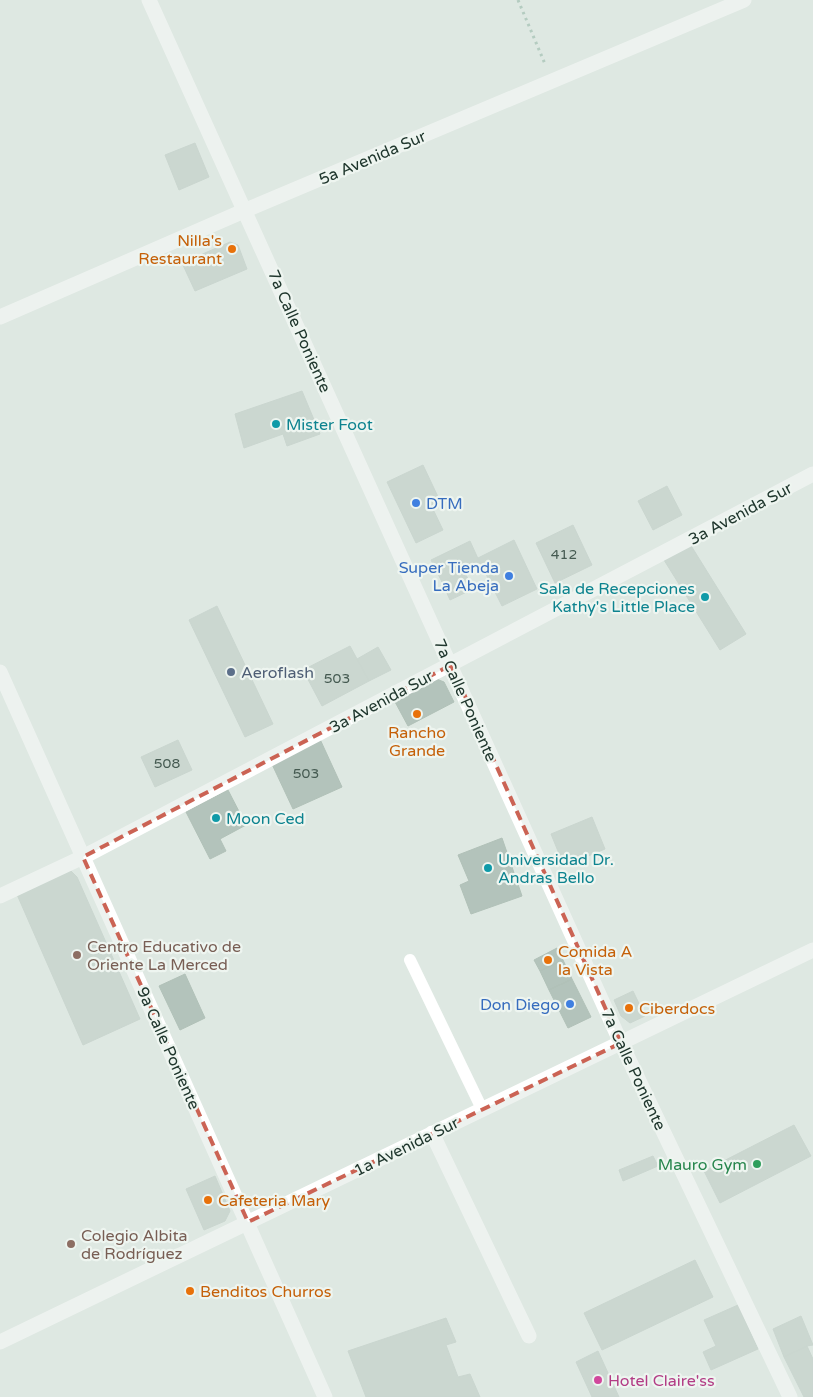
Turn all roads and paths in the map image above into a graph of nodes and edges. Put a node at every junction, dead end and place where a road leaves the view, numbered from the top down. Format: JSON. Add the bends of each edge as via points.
{"nodes":[{"id":1,"x":149,"y":0,"type":"edge"},
{"id":2,"x":518,"y":0,"type":"edge"},
{"id":3,"x":744,"y":0,"type":"edge"},
{"id":4,"x":552,"y":81,"type":"junction"},
{"id":5,"x":246,"y":210,"type":"junction"},
{"id":6,"x":0,"y":317,"type":"edge"},
{"id":7,"x":813,"y":474,"type":"edge"},
{"id":8,"x":451,"y":665,"type":"junction"},
{"id":9,"x":0,"y":672,"type":"edge"},
{"id":10,"x":83,"y":856,"type":"junction"},
{"id":11,"x":0,"y":896,"type":"edge"},
{"id":12,"x":813,"y":950,"type":"edge"},
{"id":13,"x":410,"y":960,"type":"dead end"},
{"id":14,"x":621,"y":1043,"type":"junction"},
{"id":15,"x":482,"y":1110,"type":"junction"},
{"id":16,"x":432,"y":1133,"type":"junction"},
{"id":17,"x":248,"y":1222,"type":"junction"},
{"id":18,"x":529,"y":1336,"type":"dead end"},
{"id":19,"x":0,"y":1342,"type":"edge"},
{"id":20,"x":325,"y":1397,"type":"edge"},
{"id":21,"x":790,"y":1397,"type":"edge"}],
"edges":[{"from":1,"to":5,"type":"street","name":"7a Calle Poniente"},
{"from":2,"to":4,"type":"path"},
{"from":3,"to":4,"type":"street","name":"5a Avenida Sur"},
{"from":4,"to":5,"type":"street","name":"5a Avenida Sur"},
{"from":5,"to":6,"type":"street","name":"5a Avenida Sur"},
{"from":5,"to":8,"type":"street","name":"7a Calle Poniente"},
{"from":7,"to":8,"type":"street","name":"3a Avenida Sur"},
{"from":8,"to":10,"type":"street","name":"3a Avenida Sur"},
{"from":8,"to":14,"type":"street","name":"7a Calle Poniente"},
{"from":9,"to":10,"type":"street","name":"9a Calle Poniente"},
{"from":10,"to":11,"type":"street","name":"3a Avenida Sur"},
{"from":10,"to":17,"type":"street","name":"9a Calle Poniente"},
{"from":12,"to":14,"type":"street","name":"1a Avenida Sur"},
{"from":13,"to":15,"type":"lane"},
{"from":14,"to":15,"type":"street","name":"1a Avenida Sur"},
{"from":14,"to":21,"type":"street","name":"7a Calle Poniente"},
{"from":15,"to":16,"type":"street","name":"1a Avenida Sur"},
{"from":16,"to":17,"type":"street","name":"1a Avenida Sur"},
{"from":16,"to":18,"type":"street"},
{"from":17,"to":19,"type":"street","name":"1a Avenida Sur"},
{"from":17,"to":20,"type":"street","name":"9a Calle Poniente"}]}
